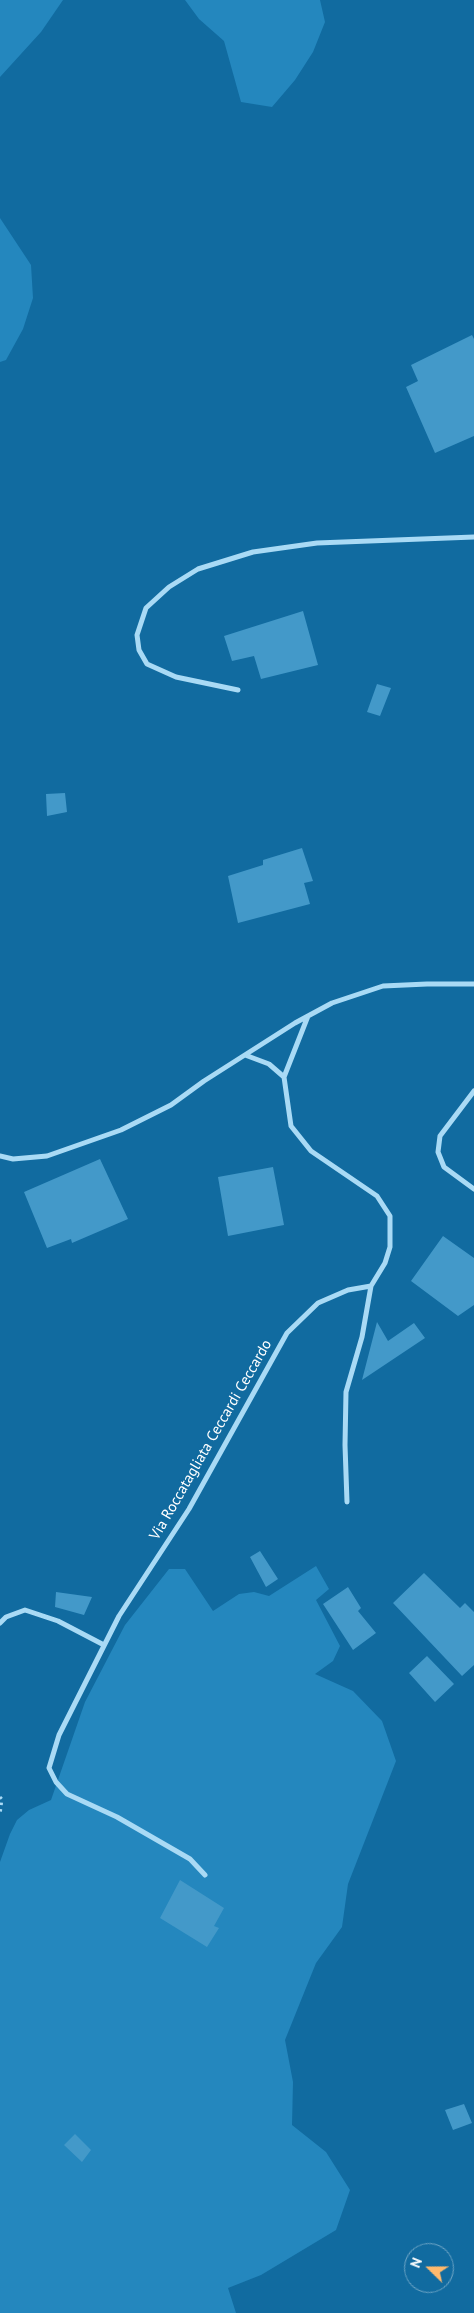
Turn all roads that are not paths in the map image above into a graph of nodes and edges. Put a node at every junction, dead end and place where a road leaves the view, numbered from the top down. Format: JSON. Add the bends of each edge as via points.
{"nodes":[{"id":1,"x":474,"y":537,"type":"edge"},
{"id":2,"x":238,"y":690,"type":"dead end"},
{"id":3,"x":474,"y":984,"type":"edge"},
{"id":4,"x":308,"y":1016,"type":"junction"},
{"id":5,"x":245,"y":1056,"type":"junction"},
{"id":6,"x":284,"y":1076,"type":"junction"},
{"id":7,"x":474,"y":1091,"type":"edge"},
{"id":8,"x":0,"y":1156,"type":"edge"},
{"id":9,"x":474,"y":1189,"type":"edge"},
{"id":10,"x":371,"y":1286,"type":"junction"},
{"id":11,"x":348,"y":1502,"type":"dead end"},
{"id":12,"x":0,"y":1624,"type":"edge"},
{"id":13,"x":104,"y":1645,"type":"junction"},
{"id":14,"x":205,"y":1875,"type":"dead end"}],
"edges":[{"from":1,"to":2,"type":"street","via":[[317,543],[253,552],[198,569],[169,587],[146,608],[138,635],[139,650],[147,664],[176,678]]},
{"from":3,"to":4,"type":"street","via":[[383,986],[332,1003]]},
{"from":4,"to":5,"type":"street"},
{"from":4,"to":6,"type":"street"},
{"from":5,"to":6,"type":"street","via":[[269,1064]]},
{"from":5,"to":8,"type":"street","via":[[171,1105],[121,1130],[47,1156],[13,1159]]},
{"from":6,"to":10,"type":"street","via":[[291,1126],[300,1140],[377,1196],[390,1216],[390,1247],[385,1263]]},
{"from":7,"to":9,"type":"street","via":[[440,1136],[438,1152],[444,1167]]},
{"from":10,"to":11,"type":"street","via":[[362,1337],[346,1392],[344,1445]]},
{"from":10,"to":13,"type":"street","name":"Via Roccatagliata Ceccardi Ceccardo","via":[[348,1290],[318,1303],[287,1333],[189,1509],[119,1616]]},
{"from":12,"to":13,"type":"street","via":[[6,1617],[25,1610],[58,1621]]},
{"from":13,"to":14,"type":"street","name":"Via Roccatagliata Ceccardi Ceccardo","via":[[59,1735],[49,1768],[67,1794],[117,1817],[182,1854]]}]}
